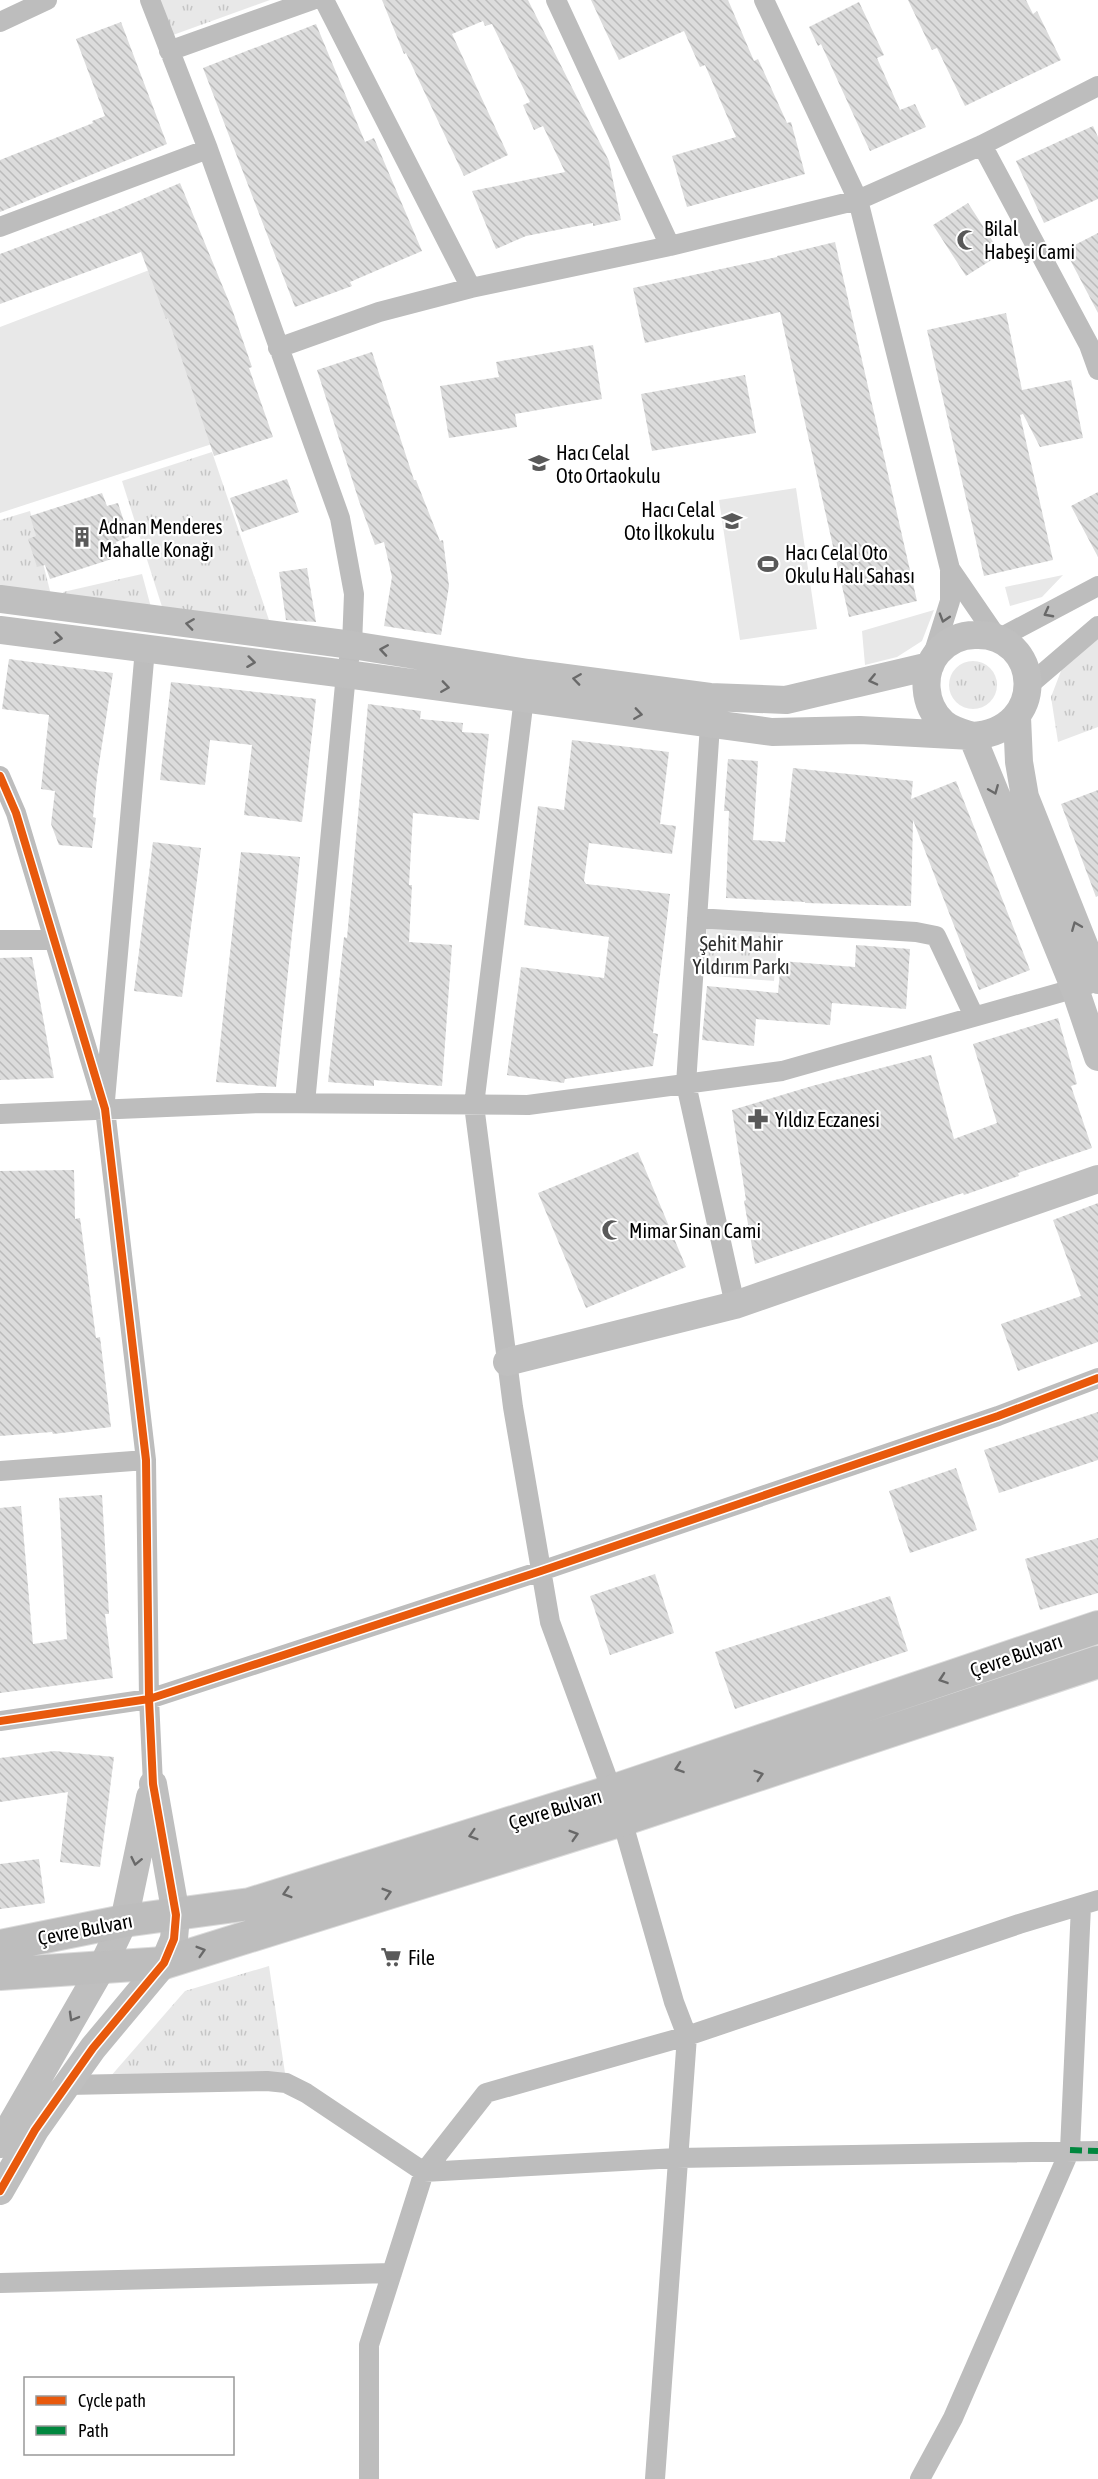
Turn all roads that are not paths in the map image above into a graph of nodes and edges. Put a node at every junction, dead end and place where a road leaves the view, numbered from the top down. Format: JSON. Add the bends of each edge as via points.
{"nodes":[{"id":1,"x":47,"y":0,"type":"edge"},
{"id":2,"x":150,"y":0,"type":"edge"},
{"id":3,"x":312,"y":0,"type":"edge"},
{"id":4,"x":324,"y":0,"type":"edge"},
{"id":5,"x":556,"y":0,"type":"edge"},
{"id":6,"x":764,"y":0,"type":"edge"},
{"id":7,"x":0,"y":22,"type":"edge"},
{"id":8,"x":169,"y":51,"type":"junction"},
{"id":9,"x":1098,"y":86,"type":"edge"},
{"id":10,"x":982,"y":146,"type":"junction"},
{"id":11,"x":208,"y":149,"type":"junction"},
{"id":12,"x":858,"y":200,"type":"junction"},
{"id":13,"x":0,"y":227,"type":"edge"},
{"id":14,"x":670,"y":246,"type":"junction"},
{"id":15,"x":471,"y":288,"type":"junction"},
{"id":16,"x":278,"y":348,"type":"junction"},
{"id":17,"x":1098,"y":370,"type":"edge"},
{"id":18,"x":950,"y":569,"type":"junction"},
{"id":19,"x":1098,"y":586,"type":"edge"},
{"id":20,"x":0,"y":599,"type":"edge"},
{"id":21,"x":1098,"y":626,"type":"edge"},
{"id":22,"x":0,"y":630,"type":"edge"},
{"id":23,"x":998,"y":639,"type":"junction"},
{"id":24,"x":352,"y":645,"type":"junction"},
{"id":25,"x":145,"y":649,"type":"junction"},
{"id":26,"x":930,"y":666,"type":"junction"},
{"id":27,"x":346,"y":674,"type":"junction"},
{"id":28,"x":1028,"y":686,"type":"junction"},
{"id":29,"x":524,"y":698,"type":"junction"},
{"id":30,"x":1017,"y":717,"type":"junction"},
{"id":31,"x":710,"y":725,"type":"junction"},
{"id":32,"x":972,"y":736,"type":"junction"},
{"id":33,"x":0,"y":776,"type":"edge"},
{"id":34,"x":8,"y":812,"type":"edge"},
{"id":35,"x":697,"y":918,"type":"junction"},
{"id":36,"x":0,"y":940,"type":"edge"},
{"id":37,"x":53,"y":940,"type":"junction"},
{"id":38,"x":1090,"y":983,"type":"edge"},
{"id":39,"x":974,"y":1016,"type":"junction"},
{"id":40,"x":1098,"y":1057,"type":"edge"},
{"id":41,"x":686,"y":1084,"type":"junction"},
{"id":42,"x":305,"y":1103,"type":"junction"},
{"id":43,"x":474,"y":1105,"type":"junction"},
{"id":44,"x":105,"y":1109,"type":"junction"},
{"id":45,"x":0,"y":1114,"type":"edge"},
{"id":46,"x":1098,"y":1179,"type":"edge"},
{"id":47,"x":735,"y":1305,"type":"junction"},
{"id":48,"x":507,"y":1362,"type":"junction"},
{"id":49,"x":1098,"y":1378,"type":"edge"},
{"id":50,"x":146,"y":1460,"type":"junction"},
{"id":51,"x":0,"y":1471,"type":"edge"},
{"id":52,"x":541,"y":1571,"type":"junction"},
{"id":53,"x":1098,"y":1627,"type":"edge"},
{"id":54,"x":1098,"y":1662,"type":"edge"},
{"id":55,"x":149,"y":1700,"type":"junction"},
{"id":56,"x":0,"y":1721,"type":"edge"},
{"id":57,"x":153,"y":1784,"type":"junction"},
{"id":58,"x":612,"y":1791,"type":"junction"},
{"id":59,"x":622,"y":1820,"type":"junction"},
{"id":60,"x":1089,"y":1903,"type":"edge"},
{"id":61,"x":176,"y":1915,"type":"junction"},
{"id":62,"x":124,"y":1921,"type":"junction"},
{"id":63,"x":0,"y":1946,"type":"edge"},
{"id":64,"x":164,"y":1963,"type":"junction"},
{"id":65,"x":102,"y":1967,"type":"junction"},
{"id":66,"x":0,"y":1974,"type":"edge"},
{"id":67,"x":687,"y":2036,"type":"junction"},
{"id":68,"x":67,"y":2085,"type":"junction"},
{"id":69,"x":0,"y":2144,"type":"edge"},
{"id":70,"x":1070,"y":2150,"type":"junction"},
{"id":71,"x":1098,"y":2151,"type":"edge"},
{"id":72,"x":677,"y":2158,"type":"junction"},
{"id":73,"x":424,"y":2172,"type":"junction"},
{"id":74,"x":0,"y":2191,"type":"edge"},
{"id":75,"x":392,"y":2274,"type":"junction"},
{"id":76,"x":0,"y":2283,"type":"edge"},
{"id":77,"x":369,"y":2479,"type":"edge"},
{"id":78,"x":655,"y":2479,"type":"edge"},
{"id":79,"x":920,"y":2479,"type":"edge"}],
"edges":[{"from":1,"to":7,"type":"street"},
{"from":2,"to":8,"type":"street"},
{"from":3,"to":8,"type":"street"},
{"from":4,"to":15,"type":"street"},
{"from":5,"to":14,"type":"street"},
{"from":6,"to":12,"type":"street"},
{"from":8,"to":11,"type":"street"},
{"from":9,"to":10,"type":"street"},
{"from":10,"to":12,"type":"street"},
{"from":10,"to":17,"type":"street","via":[[1089,345]]},
{"from":11,"to":13,"type":"street"},
{"from":11,"to":16,"type":"street"},
{"from":12,"to":14,"type":"street"},
{"from":12,"to":18,"type":"street"},
{"from":14,"to":15,"type":"street"},
{"from":15,"to":16,"type":"street","via":[[380,312]]},
{"from":16,"to":24,"type":"street","via":[[340,518],[354,594]]},
{"from":18,"to":23,"type":"street"},
{"from":18,"to":26,"type":"street","one_way":true,"via":[[950,601]]},
{"from":19,"to":23,"type":"street","one_way":true},
{"from":24,"to":20,"type":"main road","one_way":true},
{"from":21,"to":28,"type":"street"},
{"from":22,"to":25,"type":"main road","one_way":true},
{"from":23,"to":26,"type":"main road","via":[[966,635],[938,652]]},
{"from":23,"to":28,"type":"main road","via":[[1011,646],[1020,658]]},
{"from":26,"to":24,"type":"main road","one_way":true,"via":[[786,700],[710,697]]},
{"from":24,"to":27,"type":"street"},
{"from":25,"to":27,"type":"main road","one_way":true},
{"from":25,"to":44,"type":"street"},
{"from":26,"to":32,"type":"main road","via":[[927,689],[933,711],[957,732]]},
{"from":27,"to":29,"type":"main road","one_way":true},
{"from":27,"to":42,"type":"street"},
{"from":28,"to":30,"type":"main road"},
{"from":29,"to":31,"type":"main road","one_way":true},
{"from":29,"to":43,"type":"street"},
{"from":30,"to":32,"type":"main road","via":[[989,735]]},
{"from":38,"to":30,"type":"main road","one_way":true,"via":[[1026,796],[1019,762]]},
{"from":31,"to":32,"type":"main road","via":[[772,732],[860,730]]},
{"from":31,"to":35,"type":"street"},
{"from":32,"to":38,"type":"main road","one_way":true},
{"from":33,"to":34,"type":"street"},
{"from":34,"to":37,"type":"street"},
{"from":35,"to":39,"type":"street","via":[[936,936]]},
{"from":35,"to":41,"type":"street"},
{"from":36,"to":37,"type":"street"},
{"from":37,"to":44,"type":"street"},
{"from":38,"to":39,"type":"street"},
{"from":38,"to":40,"type":"main road"},
{"from":39,"to":41,"type":"street","via":[[782,1071]]},
{"from":41,"to":43,"type":"street","via":[[528,1105]]},
{"from":41,"to":47,"type":"street"},
{"from":42,"to":43,"type":"street"},
{"from":42,"to":44,"type":"street"},
{"from":43,"to":48,"type":"street"},
{"from":44,"to":45,"type":"street"},
{"from":44,"to":50,"type":"street"},
{"from":46,"to":47,"type":"main road"},
{"from":47,"to":48,"type":"main road"},
{"from":48,"to":52,"type":"street"},
{"from":49,"to":52,"type":"street","via":[[998,1416]]},
{"from":50,"to":51,"type":"street"},
{"from":50,"to":55,"type":"street"},
{"from":52,"to":55,"type":"street"},
{"from":52,"to":58,"type":"street","via":[[550,1622]]},
{"from":53,"to":58,"type":"main road","name":"Çevre Bulvarı","one_way":true},
{"from":59,"to":54,"type":"main road","name":"Çevre Bulvarı","one_way":true},
{"from":55,"to":56,"type":"street"},
{"from":55,"to":57,"type":"street"},
{"from":57,"to":61,"type":"main road"},
{"from":57,"to":62,"type":"main road","one_way":true},
{"from":58,"to":59,"type":"main road"},
{"from":58,"to":61,"type":"main road","name":"Çevre Bulvarı","one_way":true,"via":[[250,1904]]},
{"from":64,"to":59,"type":"main road","name":"Çevre Bulvarı","one_way":true},
{"from":59,"to":67,"type":"street"},
{"from":60,"to":67,"type":"street"},
{"from":60,"to":70,"type":"street"},
{"from":61,"to":62,"type":"main road","name":"Çevre Bulvarı"},
{"from":61,"to":64,"type":"main road","via":[[174,1939]]},
{"from":62,"to":63,"type":"main road","name":"Çevre Bulvarı"},
{"from":62,"to":65,"type":"main road"},
{"from":64,"to":65,"type":"main road","name":"Çevre Bulvarı"},
{"from":64,"to":68,"type":"main road"},
{"from":65,"to":66,"type":"main road","name":"Çevre Bulvarı"},
{"from":65,"to":69,"type":"main road","one_way":true},
{"from":67,"to":72,"type":"street"},
{"from":67,"to":73,"type":"street","via":[[486,2093]]},
{"from":68,"to":73,"type":"street","via":[[267,2080],[286,2083]]},
{"from":68,"to":74,"type":"main road","via":[[35,2130]]},
{"from":70,"to":71,"type":"street"},
{"from":70,"to":72,"type":"street"},
{"from":70,"to":79,"type":"street","via":[[953,2418]]},
{"from":72,"to":73,"type":"street"},
{"from":72,"to":78,"type":"street"},
{"from":73,"to":75,"type":"street"},
{"from":75,"to":76,"type":"street"},
{"from":75,"to":77,"type":"street","via":[[369,2345]]}]}
